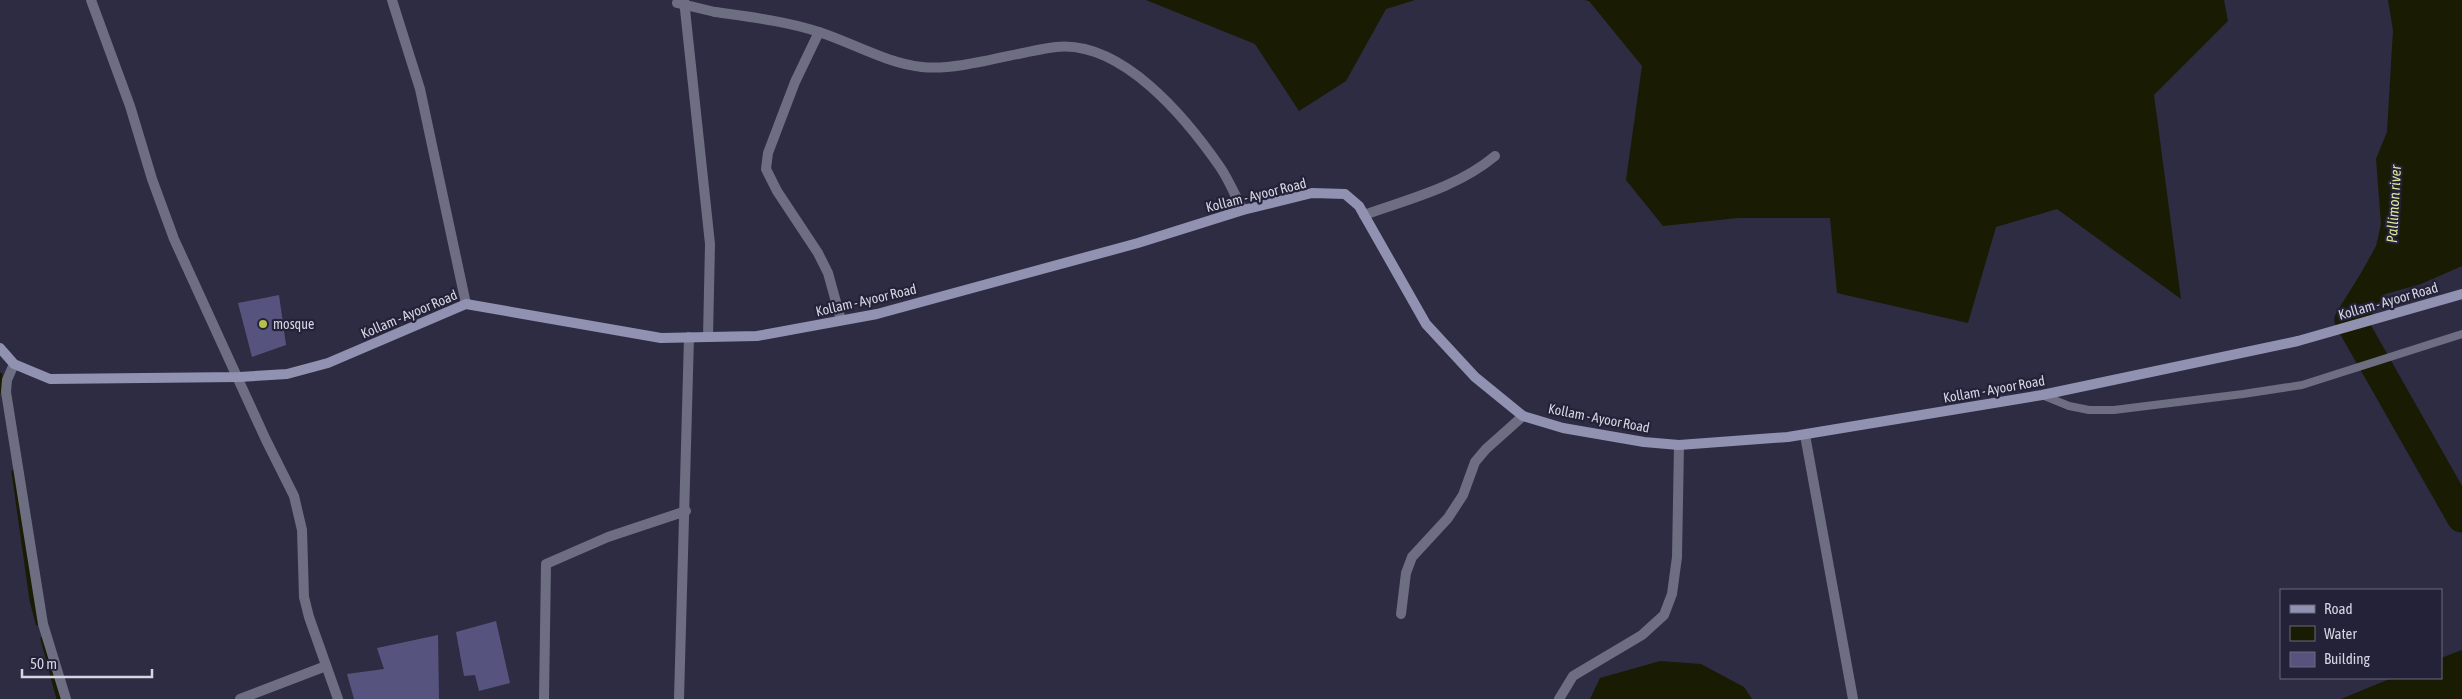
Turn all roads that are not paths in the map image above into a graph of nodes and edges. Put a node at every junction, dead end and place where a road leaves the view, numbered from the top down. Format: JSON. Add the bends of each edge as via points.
{"nodes":[{"id":1,"x":91,"y":0,"type":"edge"},
{"id":2,"x":392,"y":0,"type":"edge"},
{"id":3,"x":678,"y":1,"type":"edge"},
{"id":4,"x":819,"y":32,"type":"junction"},
{"id":5,"x":1495,"y":156,"type":"dead end"},
{"id":6,"x":1243,"y":210,"type":"junction"},
{"id":7,"x":1364,"y":215,"type":"junction"},
{"id":8,"x":2458,"y":295,"type":"edge"},
{"id":9,"x":466,"y":304,"type":"junction"},
{"id":10,"x":842,"y":320,"type":"junction"},
{"id":11,"x":2459,"y":335,"type":"edge"},
{"id":12,"x":689,"y":337,"type":"junction"},
{"id":13,"x":708,"y":337,"type":"junction"},
{"id":14,"x":0,"y":348,"type":"edge"},
{"id":15,"x":14,"y":364,"type":"junction"},
{"id":16,"x":239,"y":377,"type":"junction"},
{"id":17,"x":2042,"y":395,"type":"junction"},
{"id":18,"x":1523,"y":416,"type":"junction"},
{"id":19,"x":1805,"y":434,"type":"junction"},
{"id":20,"x":1679,"y":445,"type":"junction"},
{"id":21,"x":686,"y":511,"type":"junction"},
{"id":22,"x":1401,"y":614,"type":"dead end"},
{"id":23,"x":326,"y":666,"type":"junction"},
{"id":24,"x":66,"y":699,"type":"edge"},
{"id":25,"x":240,"y":699,"type":"edge"},
{"id":26,"x":338,"y":699,"type":"edge"},
{"id":27,"x":544,"y":699,"type":"edge"},
{"id":28,"x":679,"y":699,"type":"edge"},
{"id":29,"x":1559,"y":699,"type":"edge"},
{"id":30,"x":1853,"y":699,"type":"edge"}],
"edges":[{"from":1,"to":16,"type":"street","via":[[174,239]]},
{"from":2,"to":9,"type":"street","via":[[420,89]]},
{"from":3,"to":4,"type":"street","bridge":true,"via":[[715,12],[770,19]]},
{"from":3,"to":13,"type":"street","via":[[710,244]]},
{"from":4,"to":6,"type":"street","via":[[904,64],[924,67],[948,67],[1059,47],[1094,50],[1136,73],[1180,115],[1221,168]]},
{"from":4,"to":10,"type":"street","via":[[794,82],[768,153],[766,169],[828,273]]},
{"from":5,"to":7,"type":"street","via":[[1455,182]]},
{"from":6,"to":7,"type":"main road","name":"Kollam - Ayoor Road","via":[[1329,193],[1344,194],[1359,206]]},
{"from":6,"to":10,"type":"main road","name":"Kollam - Ayoor Road","via":[[1138,243],[877,314]]},
{"from":7,"to":18,"type":"main road","name":"Kollam - Ayoor Road","via":[[1426,324],[1475,377]]},
{"from":8,"to":17,"type":"main road","name":"Kollam - Ayoor Road","via":[[2298,341]]},
{"from":9,"to":12,"type":"main road","name":"Kollam - Ayoor Road","via":[[661,338]]},
{"from":9,"to":16,"type":"main road","name":"Kollam - Ayoor Road","via":[[328,363],[287,374]]},
{"from":10,"to":13,"type":"main road","name":"Kollam - Ayoor Road","via":[[757,336]]},
{"from":11,"to":17,"type":"lane","via":[[2302,385],[2171,405],[2089,410]]},
{"from":12,"to":13,"type":"main road","name":"Kollam - Ayoor Road"},
{"from":12,"to":21,"type":"street"},
{"from":14,"to":15,"type":"main road","name":"Kollam - Ayoor Road"},
{"from":15,"to":16,"type":"main road","name":"Kollam - Ayoor Road","via":[[50,379]]},
{"from":15,"to":24,"type":"street","via":[[6,392],[43,624]]},
{"from":16,"to":23,"type":"street","via":[[300,512],[304,597]]},
{"from":17,"to":19,"type":"main road","name":"Kollam - Ayoor Road"},
{"from":18,"to":20,"type":"main road","name":"Kollam - Ayoor Road","via":[[1563,428]]},
{"from":18,"to":22,"type":"street","via":[[1475,462],[1463,495],[1448,518],[1412,557],[1406,573]]},
{"from":19,"to":20,"type":"main road","name":"Kollam - Ayoor Road"},
{"from":19,"to":30,"type":"street"},
{"from":20,"to":29,"type":"street","via":[[1677,557],[1672,594],[1664,615],[1642,635],[1573,676]]},
{"from":21,"to":27,"type":"street","via":[[608,537],[546,564]]},
{"from":21,"to":28,"type":"street"},
{"from":23,"to":25,"type":"street"},
{"from":23,"to":26,"type":"street"}]}
